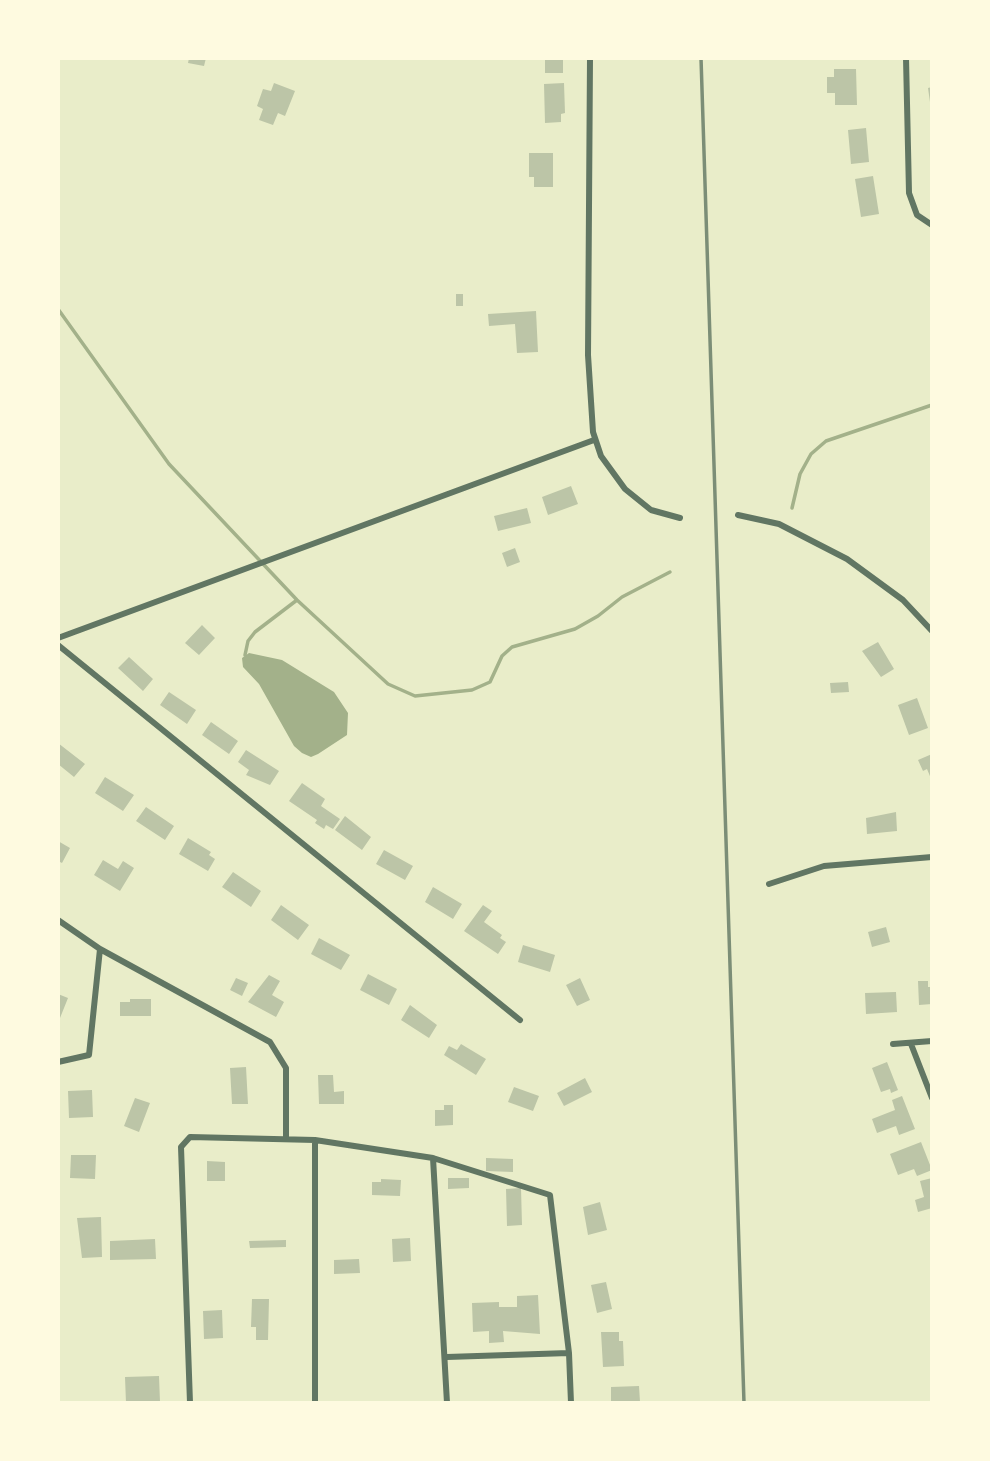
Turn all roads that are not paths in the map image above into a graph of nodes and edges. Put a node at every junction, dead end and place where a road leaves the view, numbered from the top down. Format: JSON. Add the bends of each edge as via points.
{"nodes":[{"id":1,"x":590,"y":58,"type":"edge"},
{"id":2,"x":906,"y":58,"type":"edge"},
{"id":3,"x":932,"y":225,"type":"edge"},
{"id":4,"x":594,"y":440,"type":"junction"},
{"id":5,"x":738,"y":515,"type":"dead end"},
{"id":6,"x":680,"y":518,"type":"dead end"},
{"id":7,"x":932,"y":631,"type":"edge"},
{"id":8,"x":58,"y":638,"type":"edge"},
{"id":9,"x":58,"y":645,"type":"edge"},
{"id":10,"x":932,"y":857,"type":"edge"},
{"id":11,"x":769,"y":884,"type":"dead end"},
{"id":12,"x":58,"y":920,"type":"edge"},
{"id":13,"x":100,"y":949,"type":"junction"},
{"id":14,"x":520,"y":1020,"type":"dead end"},
{"id":15,"x":932,"y":1041,"type":"edge"},
{"id":16,"x":893,"y":1044,"type":"dead end"},
{"id":17,"x":911,"y":1044,"type":"junction"},
{"id":18,"x":58,"y":1062,"type":"edge"},
{"id":19,"x":932,"y":1098,"type":"edge"},
{"id":20,"x":286,"y":1139,"type":"junction"},
{"id":21,"x":315,"y":1140,"type":"junction"},
{"id":22,"x":433,"y":1158,"type":"junction"},
{"id":23,"x":569,"y":1353,"type":"junction"},
{"id":24,"x":447,"y":1357,"type":"junction"},
{"id":25,"x":190,"y":1403,"type":"edge"},
{"id":26,"x":315,"y":1403,"type":"edge"},
{"id":27,"x":447,"y":1403,"type":"edge"},
{"id":28,"x":571,"y":1403,"type":"edge"}],
"edges":[{"from":1,"to":4,"type":"street","via":[[588,344]]},
{"from":2,"to":3,"type":"street","via":[[909,193],[917,215]]},
{"from":4,"to":6,"type":"street","via":[[611,472],[634,497],[651,510]]},
{"from":4,"to":8,"type":"street"},
{"from":5,"to":7,"type":"street","via":[[779,524],[847,559],[903,600]]},
{"from":9,"to":14,"type":"street"},
{"from":10,"to":11,"type":"street","via":[[824,866]]},
{"from":12,"to":13,"type":"street"},
{"from":13,"to":18,"type":"street","via":[[89,1055]]},
{"from":13,"to":20,"type":"street","via":[[270,1042],[286,1068]]},
{"from":15,"to":17,"type":"street"},
{"from":16,"to":17,"type":"street"},
{"from":17,"to":19,"type":"street"},
{"from":20,"to":21,"type":"street"},
{"from":20,"to":25,"type":"street","via":[[190,1137],[181,1147]]},
{"from":21,"to":22,"type":"street"},
{"from":21,"to":26,"type":"street"},
{"from":22,"to":23,"type":"street","via":[[550,1195]]},
{"from":22,"to":24,"type":"street"},
{"from":23,"to":24,"type":"street"},
{"from":23,"to":28,"type":"street"},
{"from":24,"to":27,"type":"street"}]}
